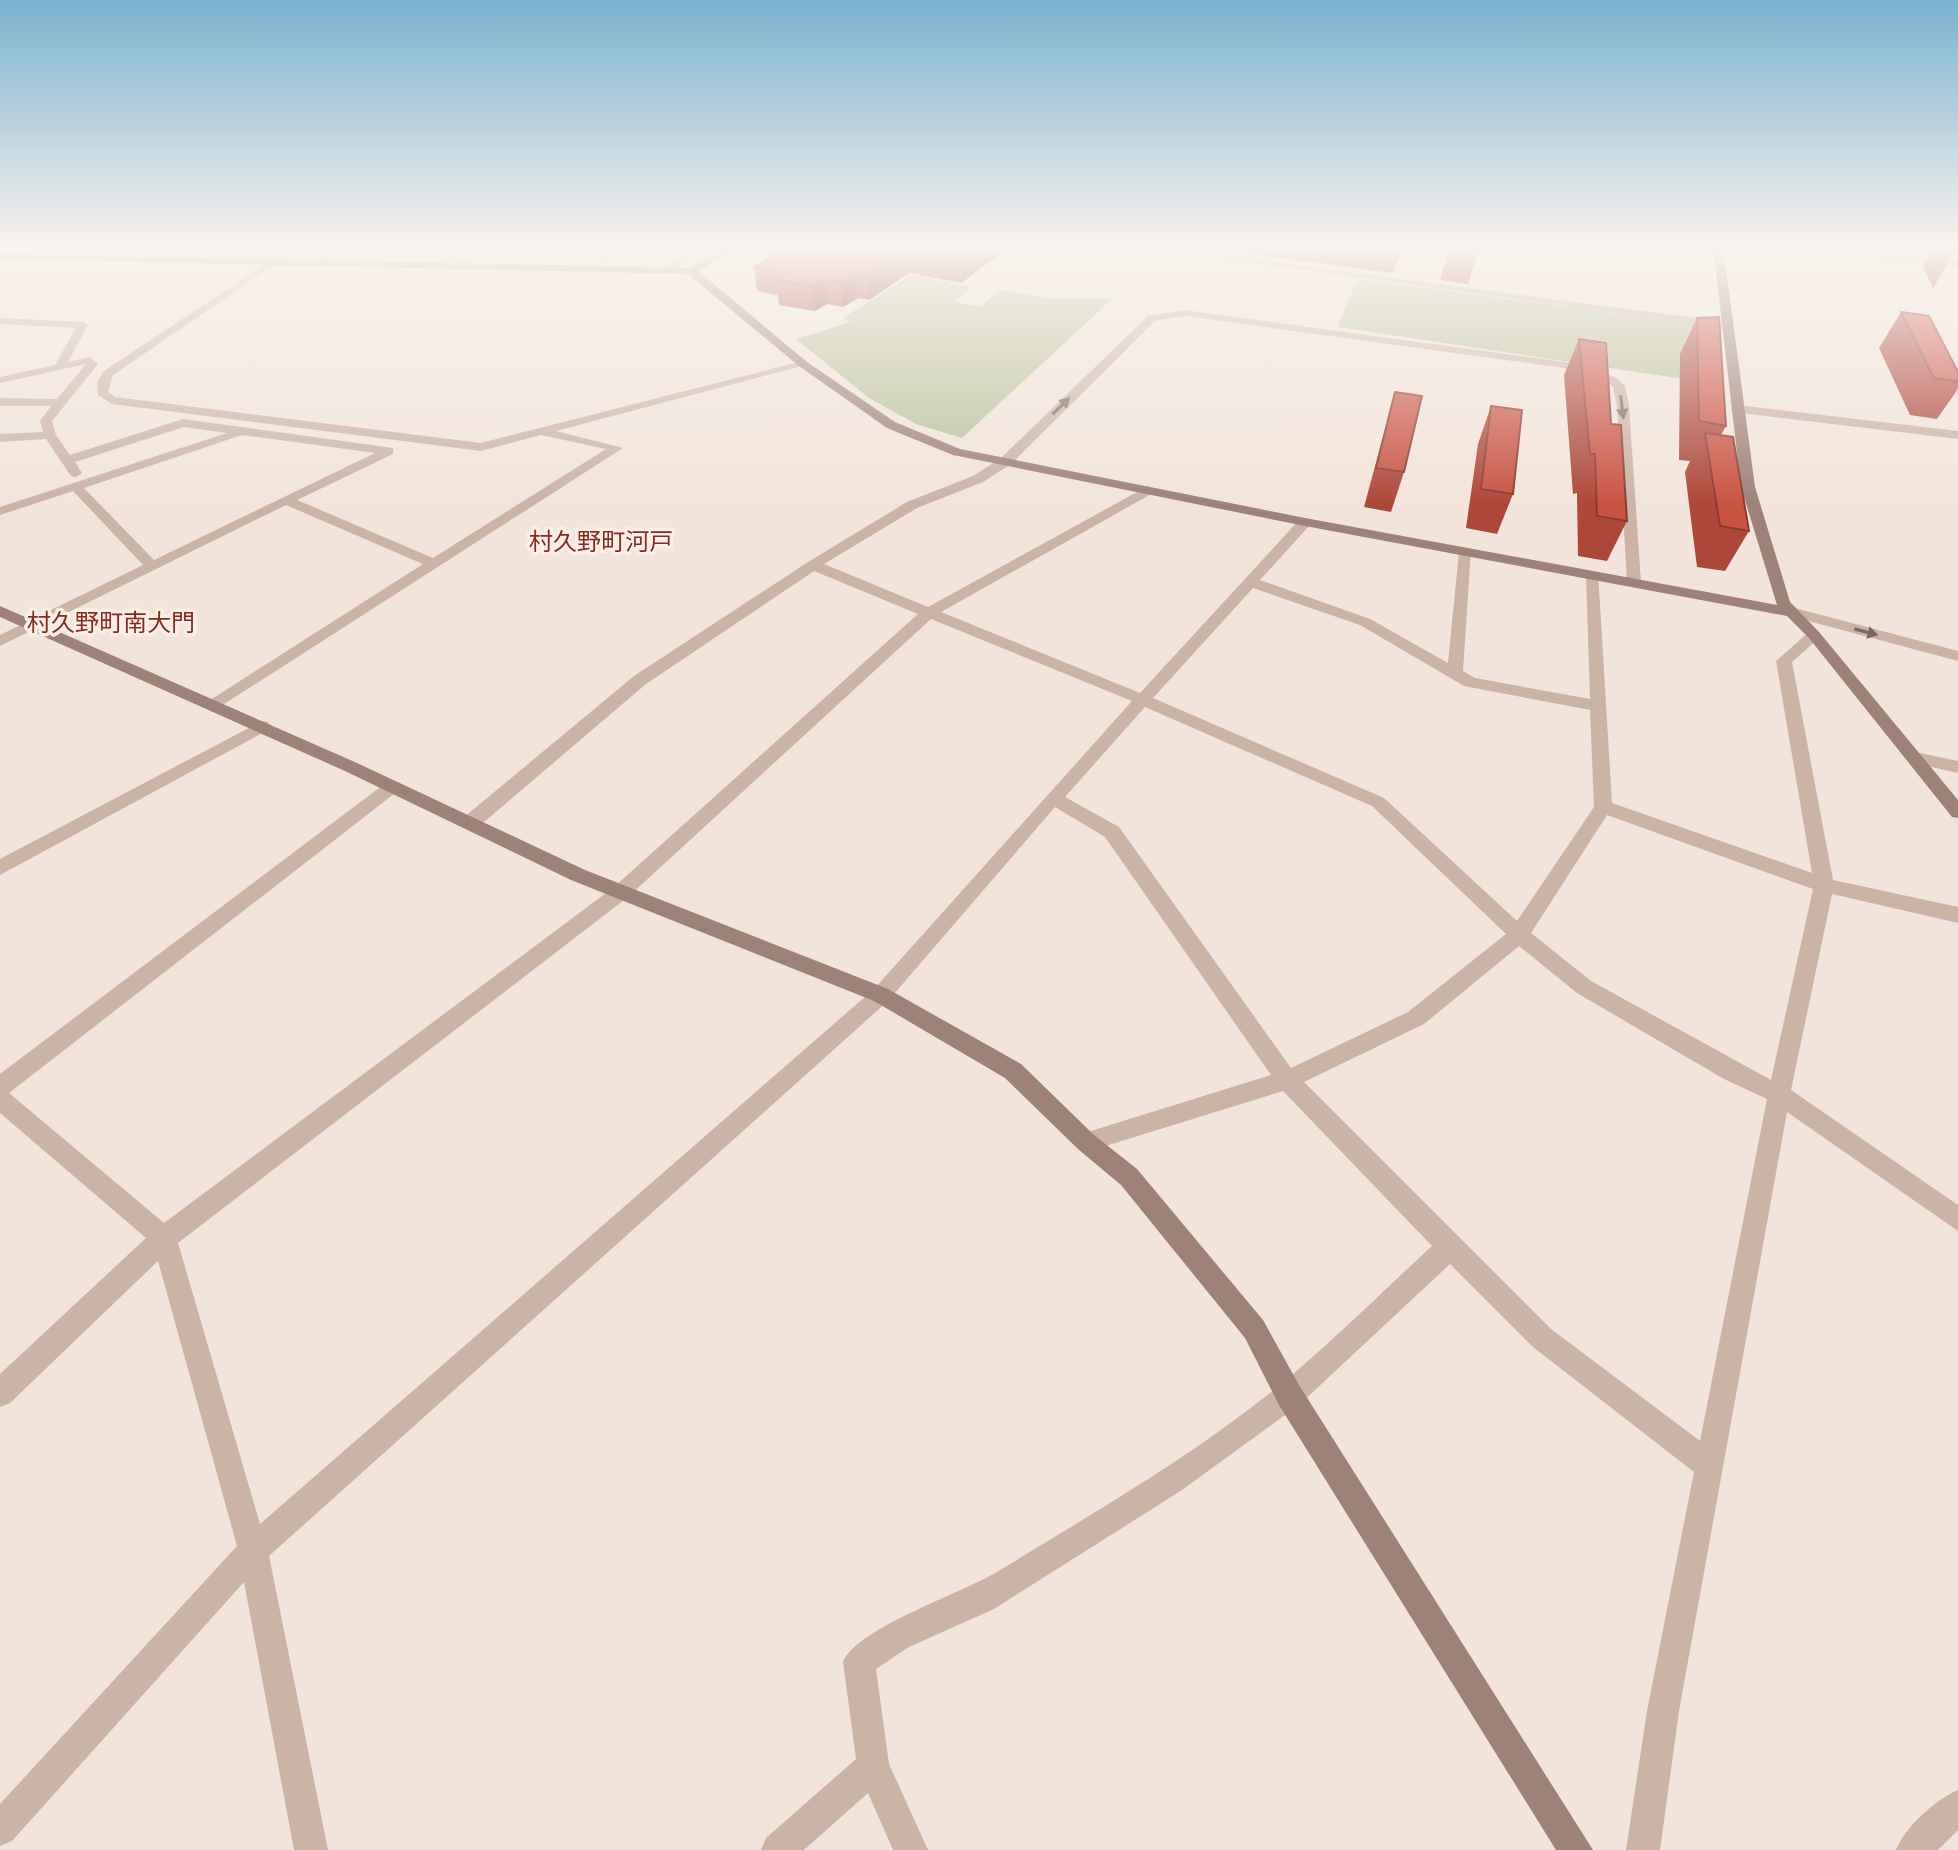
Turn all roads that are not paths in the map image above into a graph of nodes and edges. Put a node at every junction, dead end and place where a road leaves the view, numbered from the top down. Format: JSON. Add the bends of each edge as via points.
{"nodes":[{"id":1,"x":79,"y":332,"type":"edge"},
{"id":2,"x":168,"y":332,"type":"edge"},
{"id":3,"x":765,"y":332,"type":"edge"},
{"id":4,"x":1137,"y":332,"type":"edge"},
{"id":5,"x":1326,"y":332,"type":"edge"},
{"id":6,"x":1727,"y":332,"type":"edge"},
{"id":7,"x":803,"y":364,"type":"junction"},
{"id":8,"x":59,"y":367,"type":"junction"},
{"id":9,"x":0,"y":380,"type":"edge"},
{"id":10,"x":0,"y":402,"type":"edge"},
{"id":11,"x":60,"y":403,"type":"junction"},
{"id":12,"x":1737,"y":409,"type":"junction"},
{"id":13,"x":278,"y":420,"type":"junction"},
{"id":14,"x":247,"y":431,"type":"junction"},
{"id":15,"x":540,"y":431,"type":"junction"},
{"id":16,"x":50,"y":435,"type":"junction"},
{"id":17,"x":1958,"y":435,"type":"edge"},
{"id":18,"x":0,"y":438,"type":"edge"},
{"id":19,"x":74,"y":458,"type":"dead end"},
{"id":20,"x":1006,"y":461,"type":"junction"},
{"id":21,"x":80,"y":486,"type":"junction"},
{"id":22,"x":1148,"y":490,"type":"junction"},
{"id":23,"x":286,"y":500,"type":"junction"},
{"id":24,"x":0,"y":511,"type":"edge"},
{"id":25,"x":1305,"y":522,"type":"junction"},
{"id":26,"x":1466,"y":552,"type":"junction"},
{"id":27,"x":434,"y":564,"type":"junction"},
{"id":28,"x":813,"y":565,"type":"junction"},
{"id":29,"x":152,"y":566,"type":"junction"},
{"id":30,"x":1593,"y":575,"type":"junction"},
{"id":31,"x":1251,"y":582,"type":"junction"},
{"id":32,"x":1634,"y":583,"type":"junction"},
{"id":33,"x":0,"y":611,"type":"edge"},
{"id":34,"x":929,"y":612,"type":"junction"},
{"id":35,"x":1791,"y":612,"type":"junction"},
{"id":36,"x":31,"y":625,"type":"junction"},
{"id":37,"x":1814,"y":635,"type":"junction"},
{"id":38,"x":0,"y":641,"type":"edge"},
{"id":39,"x":1958,"y":656,"type":"edge"},
{"id":40,"x":1455,"y":673,"type":"junction"},
{"id":41,"x":1143,"y":700,"type":"junction"},
{"id":42,"x":212,"y":704,"type":"junction"},
{"id":43,"x":1598,"y":706,"type":"junction"},
{"id":44,"x":262,"y":726,"type":"junction"},
{"id":45,"x":1915,"y":758,"type":"junction"},
{"id":46,"x":1958,"y":767,"type":"edge"},
{"id":47,"x":393,"y":786,"type":"junction"},
{"id":48,"x":1053,"y":798,"type":"junction"},
{"id":49,"x":1603,"y":807,"type":"junction"},
{"id":50,"x":1958,"y":812,"type":"edge"},
{"id":51,"x":470,"y":823,"type":"junction"},
{"id":52,"x":0,"y":868,"type":"edge"},
{"id":53,"x":1824,"y":885,"type":"junction"},
{"id":54,"x":621,"y":892,"type":"junction"},
{"id":55,"x":1958,"y":915,"type":"edge"},
{"id":56,"x":1519,"y":935,"type":"junction"},
{"id":57,"x":881,"y":995,"type":"junction"},
{"id":58,"x":1287,"y":1080,"type":"junction"},
{"id":59,"x":1779,"y":1094,"type":"junction"},
{"id":60,"x":1,"y":1098,"type":"edge"},
{"id":61,"x":1086,"y":1142,"type":"junction"},
{"id":62,"x":1958,"y":1219,"type":"edge"},
{"id":63,"x":164,"y":1238,"type":"junction"},
{"id":64,"x":1450,"y":1247,"type":"junction"},
{"id":65,"x":0,"y":1393,"type":"edge"},
{"id":66,"x":1289,"y":1395,"type":"junction"},
{"id":67,"x":1709,"y":1466,"type":"junction"},
{"id":68,"x":253,"y":1550,"type":"junction"},
{"id":69,"x":873,"y":1766,"type":"junction"},
{"id":70,"x":1958,"y":1807,"type":"edge"},
{"id":71,"x":0,"y":1829,"type":"edge"},
{"id":72,"x":311,"y":1850,"type":"edge"},
{"id":73,"x":778,"y":1850,"type":"edge"},
{"id":74,"x":911,"y":1850,"type":"edge"},
{"id":75,"x":1576,"y":1850,"type":"edge"},
{"id":76,"x":1643,"y":1850,"type":"edge"},
{"id":77,"x":1913,"y":1850,"type":"edge"}],
"edges":[{"from":1,"to":8,"type":"street"},
{"from":2,"to":13,"type":"street","via":[[108,373],[102,393],[112,400]]},
{"from":3,"to":7,"type":"street"},
{"from":20,"to":4,"type":"street","one_way":true},
{"from":5,"to":32,"type":"street","one_way":true,"via":[[1565,365],[1593,371],[1619,386]]},
{"from":6,"to":12,"type":"street"},
{"from":7,"to":15,"type":"street"},
{"from":7,"to":20,"type":"street","via":[[917,438]]},
{"from":8,"to":9,"type":"street"},
{"from":8,"to":11,"type":"street","via":[[90,360],[92,364]]},
{"from":10,"to":11,"type":"street"},
{"from":11,"to":16,"type":"street","via":[[46,421]]},
{"from":12,"to":17,"type":"street"},
{"from":12,"to":35,"type":"street","via":[[1748,487],[1783,603]]},
{"from":13,"to":14,"type":"street"},
{"from":13,"to":15,"type":"street","via":[[481,447]]},
{"from":14,"to":19,"type":"street","via":[[183,423]]},
{"from":14,"to":21,"type":"street"},
{"from":14,"to":23,"type":"street","via":[[389,451]]},
{"from":15,"to":27,"type":"street","via":[[617,448]]},
{"from":16,"to":18,"type":"street"},
{"from":16,"to":21,"type":"street"},
{"from":20,"to":22,"type":"street"},
{"from":20,"to":28,"type":"street","via":[[978,479],[912,505]]},
{"from":21,"to":24,"type":"street"},
{"from":21,"to":29,"type":"street"},
{"from":22,"to":25,"type":"street"},
{"from":22,"to":34,"type":"street"},
{"from":23,"to":27,"type":"street"},
{"from":23,"to":29,"type":"street"},
{"from":25,"to":26,"type":"street"},
{"from":25,"to":31,"type":"street"},
{"from":26,"to":30,"type":"street"},
{"from":26,"to":40,"type":"street"},
{"from":27,"to":42,"type":"street"},
{"from":28,"to":34,"type":"street"},
{"from":28,"to":51,"type":"street","via":[[640,680]]},
{"from":29,"to":36,"type":"street"},
{"from":30,"to":32,"type":"street"},
{"from":30,"to":43,"type":"street"},
{"from":31,"to":40,"type":"street","via":[[1365,622]]},
{"from":31,"to":41,"type":"street"},
{"from":32,"to":35,"type":"street"},
{"from":33,"to":36,"type":"street"},
{"from":34,"to":41,"type":"street"},
{"from":34,"to":54,"type":"street"},
{"from":35,"to":37,"type":"street"},
{"from":35,"to":39,"type":"street","one_way":true},
{"from":36,"to":38,"type":"street"},
{"from":36,"to":42,"type":"street"},
{"from":37,"to":45,"type":"street"},
{"from":37,"to":53,"type":"street","via":[[1784,661]]},
{"from":40,"to":43,"type":"street","via":[[1470,682]]},
{"from":41,"to":48,"type":"street"},
{"from":41,"to":56,"type":"street","via":[[1378,802]]},
{"from":42,"to":44,"type":"street"},
{"from":43,"to":49,"type":"street"},
{"from":44,"to":47,"type":"street"},
{"from":44,"to":52,"type":"street"},
{"from":45,"to":46,"type":"street"},
{"from":45,"to":50,"type":"street"},
{"from":47,"to":51,"type":"street"},
{"from":47,"to":60,"type":"street"},
{"from":48,"to":57,"type":"street"},
{"from":48,"to":58,"type":"street","via":[[1112,832]]},
{"from":49,"to":53,"type":"street"},
{"from":49,"to":56,"type":"street"},
{"from":51,"to":54,"type":"street"},
{"from":53,"to":55,"type":"street"},
{"from":53,"to":59,"type":"street"},
{"from":54,"to":57,"type":"street"},
{"from":54,"to":63,"type":"street"},
{"from":56,"to":58,"type":"street","via":[[1416,1018]]},
{"from":56,"to":59,"type":"street","via":[[1584,987]]},
{"from":57,"to":61,"type":"street","via":[[1013,1071]]},
{"from":57,"to":68,"type":"street"},
{"from":58,"to":61,"type":"street"},
{"from":58,"to":64,"type":"street"},
{"from":59,"to":62,"type":"street"},
{"from":59,"to":67,"type":"street"},
{"from":60,"to":63,"type":"street"},
{"from":61,"to":66,"type":"street","via":[[1129,1177],[1254,1329]]},
{"from":63,"to":65,"type":"street"},
{"from":63,"to":68,"type":"street"},
{"from":64,"to":66,"type":"street"},
{"from":64,"to":67,"type":"street","via":[[1542,1338]]},
{"from":66,"to":69,"type":"street","via":[[1172,1480],[983,1598],[898,1636],[859,1662]]},
{"from":66,"to":75,"type":"street"},
{"from":67,"to":76,"type":"street"},
{"from":68,"to":71,"type":"street"},
{"from":68,"to":72,"type":"street"},
{"from":69,"to":73,"type":"street"},
{"from":69,"to":74,"type":"street"},
{"from":70,"to":77,"type":"street"}]}
